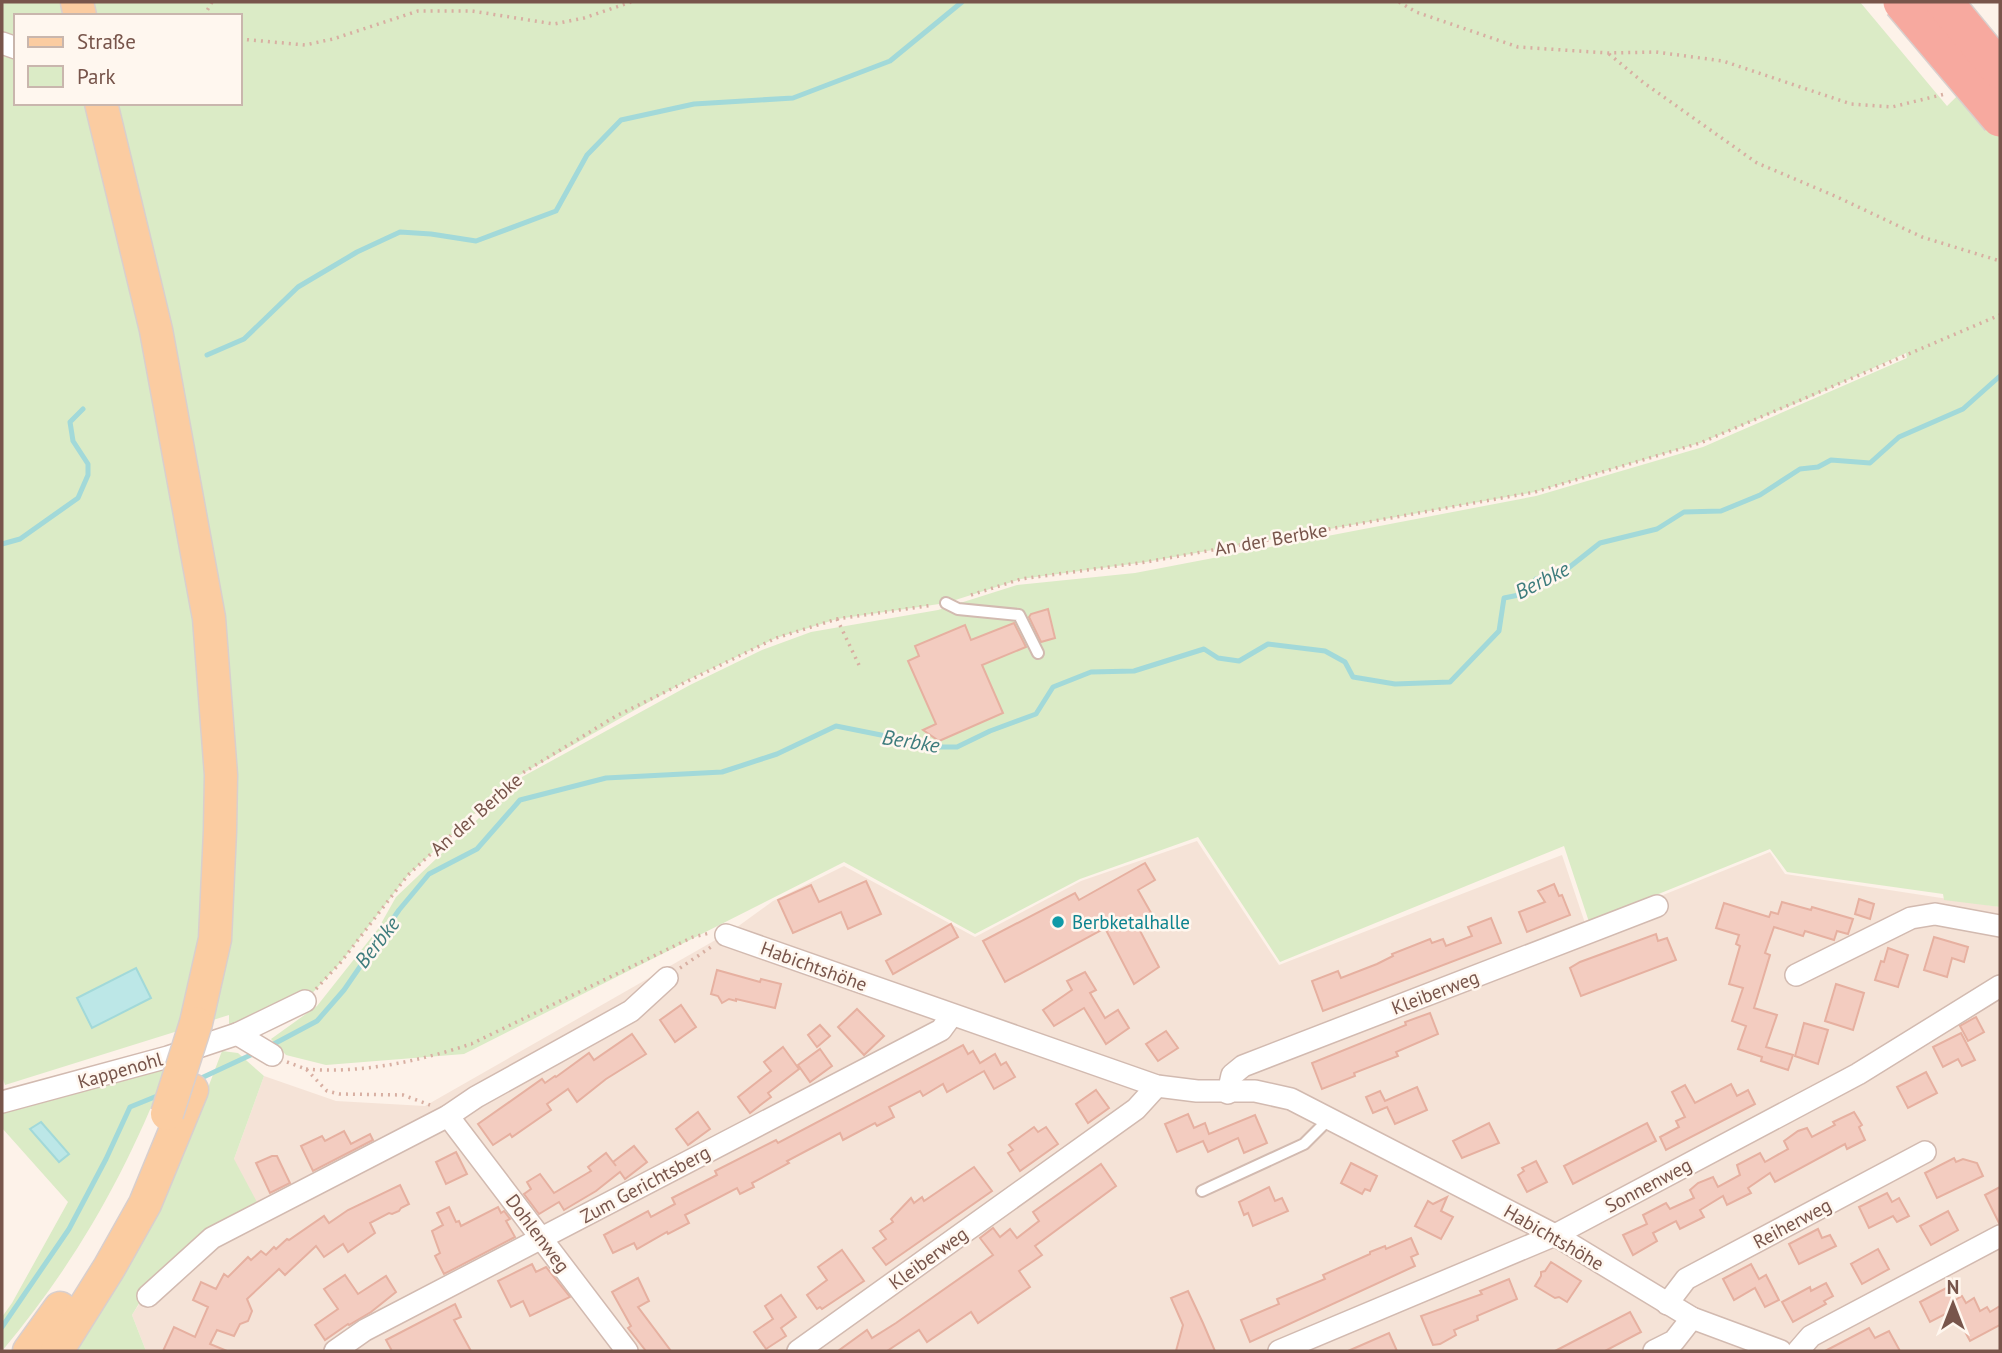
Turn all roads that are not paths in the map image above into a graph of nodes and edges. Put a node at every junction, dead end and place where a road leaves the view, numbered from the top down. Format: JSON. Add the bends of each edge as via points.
{"nodes":[{"id":1,"x":1902,"y":2,"type":"edge"},
{"id":2,"x":1944,"y":2,"type":"edge"},
{"id":3,"x":2000,"y":70,"type":"edge"},
{"id":4,"x":101,"y":105,"type":"edge"},
{"id":5,"x":2000,"y":118,"type":"edge"},
{"id":6,"x":946,"y":603,"type":"road end"},
{"id":7,"x":1038,"y":653,"type":"dead end"},
{"id":8,"x":1657,"y":906,"type":"dead end"},
{"id":9,"x":2000,"y":926,"type":"edge"},
{"id":10,"x":726,"y":934,"type":"road end"},
{"id":11,"x":1796,"y":975,"type":"dead end"},
{"id":12,"x":667,"y":978,"type":"road end"},
{"id":13,"x":2000,"y":986,"type":"edge"},
{"id":14,"x":305,"y":1001,"type":"road end"},
{"id":15,"x":952,"y":1015,"type":"junction"},
{"id":16,"x":206,"y":1017,"type":"junction"},
{"id":17,"x":245,"y":1039,"type":"junction"},
{"id":18,"x":272,"y":1055,"type":"dead end"},
{"id":19,"x":1157,"y":1086,"type":"junction"},
{"id":20,"x":1228,"y":1093,"type":"junction"},
{"id":21,"x":2,"y":1102,"type":"edge"},
{"id":22,"x":448,"y":1116,"type":"junction"},
{"id":23,"x":1329,"y":1119,"type":"junction"},
{"id":24,"x":1925,"y":1153,"type":"dead end"},
{"id":25,"x":1202,"y":1191,"type":"dead end"},
{"id":26,"x":1555,"y":1234,"type":"junction"},
{"id":27,"x":2000,"y":1236,"type":"edge"},
{"id":28,"x":541,"y":1238,"type":"junction"},
{"id":29,"x":148,"y":1296,"type":"dead end"},
{"id":30,"x":1667,"y":1304,"type":"junction"},
{"id":31,"x":1692,"y":1318,"type":"junction"},
{"id":32,"x":29,"y":1351,"type":"edge"},
{"id":33,"x":57,"y":1351,"type":"edge"},
{"id":34,"x":335,"y":1351,"type":"edge"},
{"id":35,"x":627,"y":1351,"type":"edge"},
{"id":36,"x":798,"y":1351,"type":"edge"},
{"id":37,"x":1279,"y":1351,"type":"edge"},
{"id":38,"x":1654,"y":1351,"type":"edge"},
{"id":39,"x":1781,"y":1351,"type":"edge"},
{"id":40,"x":1798,"y":1351,"type":"edge"}],
"edges":[{"from":1,"to":5,"type":"highway","bridge":true},
{"from":2,"to":3,"type":"highway","bridge":true},
{"from":4,"to":16,"type":"main road","via":[[156,330],[209,618],[221,775],[215,939]]},
{"from":6,"to":7,"type":"lane","via":[[958,609],[1019,615]]},
{"from":8,"to":20,"type":"street","name":"Kleiberweg","via":[[1243,1066],[1232,1075]]},
{"from":9,"to":11,"type":"street","via":[[1935,914],[1911,918]]},
{"from":10,"to":15,"type":"street","name":"Habichtshöhe"},
{"from":12,"to":22,"type":"street","via":[[631,1011]]},
{"from":13,"to":26,"type":"street","name":"Sonnenweg","via":[[1858,1074]]},
{"from":14,"to":17,"type":"street"},
{"from":15,"to":19,"type":"street","name":"Habichtshöhe"},
{"from":15,"to":28,"type":"street","name":"Zum Gerichtsberg","via":[[941,1030]]},
{"from":16,"to":32,"type":"main road","bridge":true,"via":[[167,1115],[121,1207],[72,1291]]},
{"from":16,"to":33,"type":"main road","via":[[192,1090],[145,1204]]},
{"from":17,"to":18,"type":"street"},
{"from":17,"to":21,"type":"street","name":"Kappenohl"},
{"from":19,"to":20,"type":"street","name":"Habichtshöhe"},
{"from":19,"to":36,"type":"street","name":"Kleiberweg","via":[[1136,1109]]},
{"from":20,"to":23,"type":"street","name":"Habichtshöhe","via":[[1272,1094]]},
{"from":22,"to":28,"type":"street","name":"Dohlenweg"},
{"from":22,"to":29,"type":"street","via":[[212,1238]]},
{"from":23,"to":25,"type":"lane","via":[[1304,1144]]},
{"from":23,"to":26,"type":"street","name":"Habichtshöhe"},
{"from":24,"to":30,"type":"street","name":"Reiherweg","via":[[1686,1279]]},
{"from":26,"to":30,"type":"street","name":"Habichtshöhe"},
{"from":26,"to":37,"type":"street","name":"Sonnenweg"},
{"from":27,"to":40,"type":"street","via":[[1811,1336]]},
{"from":28,"to":34,"type":"street","name":"Zum Gerichtsberg","via":[[365,1330]]},
{"from":28,"to":35,"type":"street","name":"Dohlenweg"},
{"from":30,"to":31,"type":"street","name":"Habichtshöhe"},
{"from":31,"to":38,"type":"street","via":[[1674,1341]]},
{"from":31,"to":39,"type":"street","name":"Habichtshöhe"}]}
